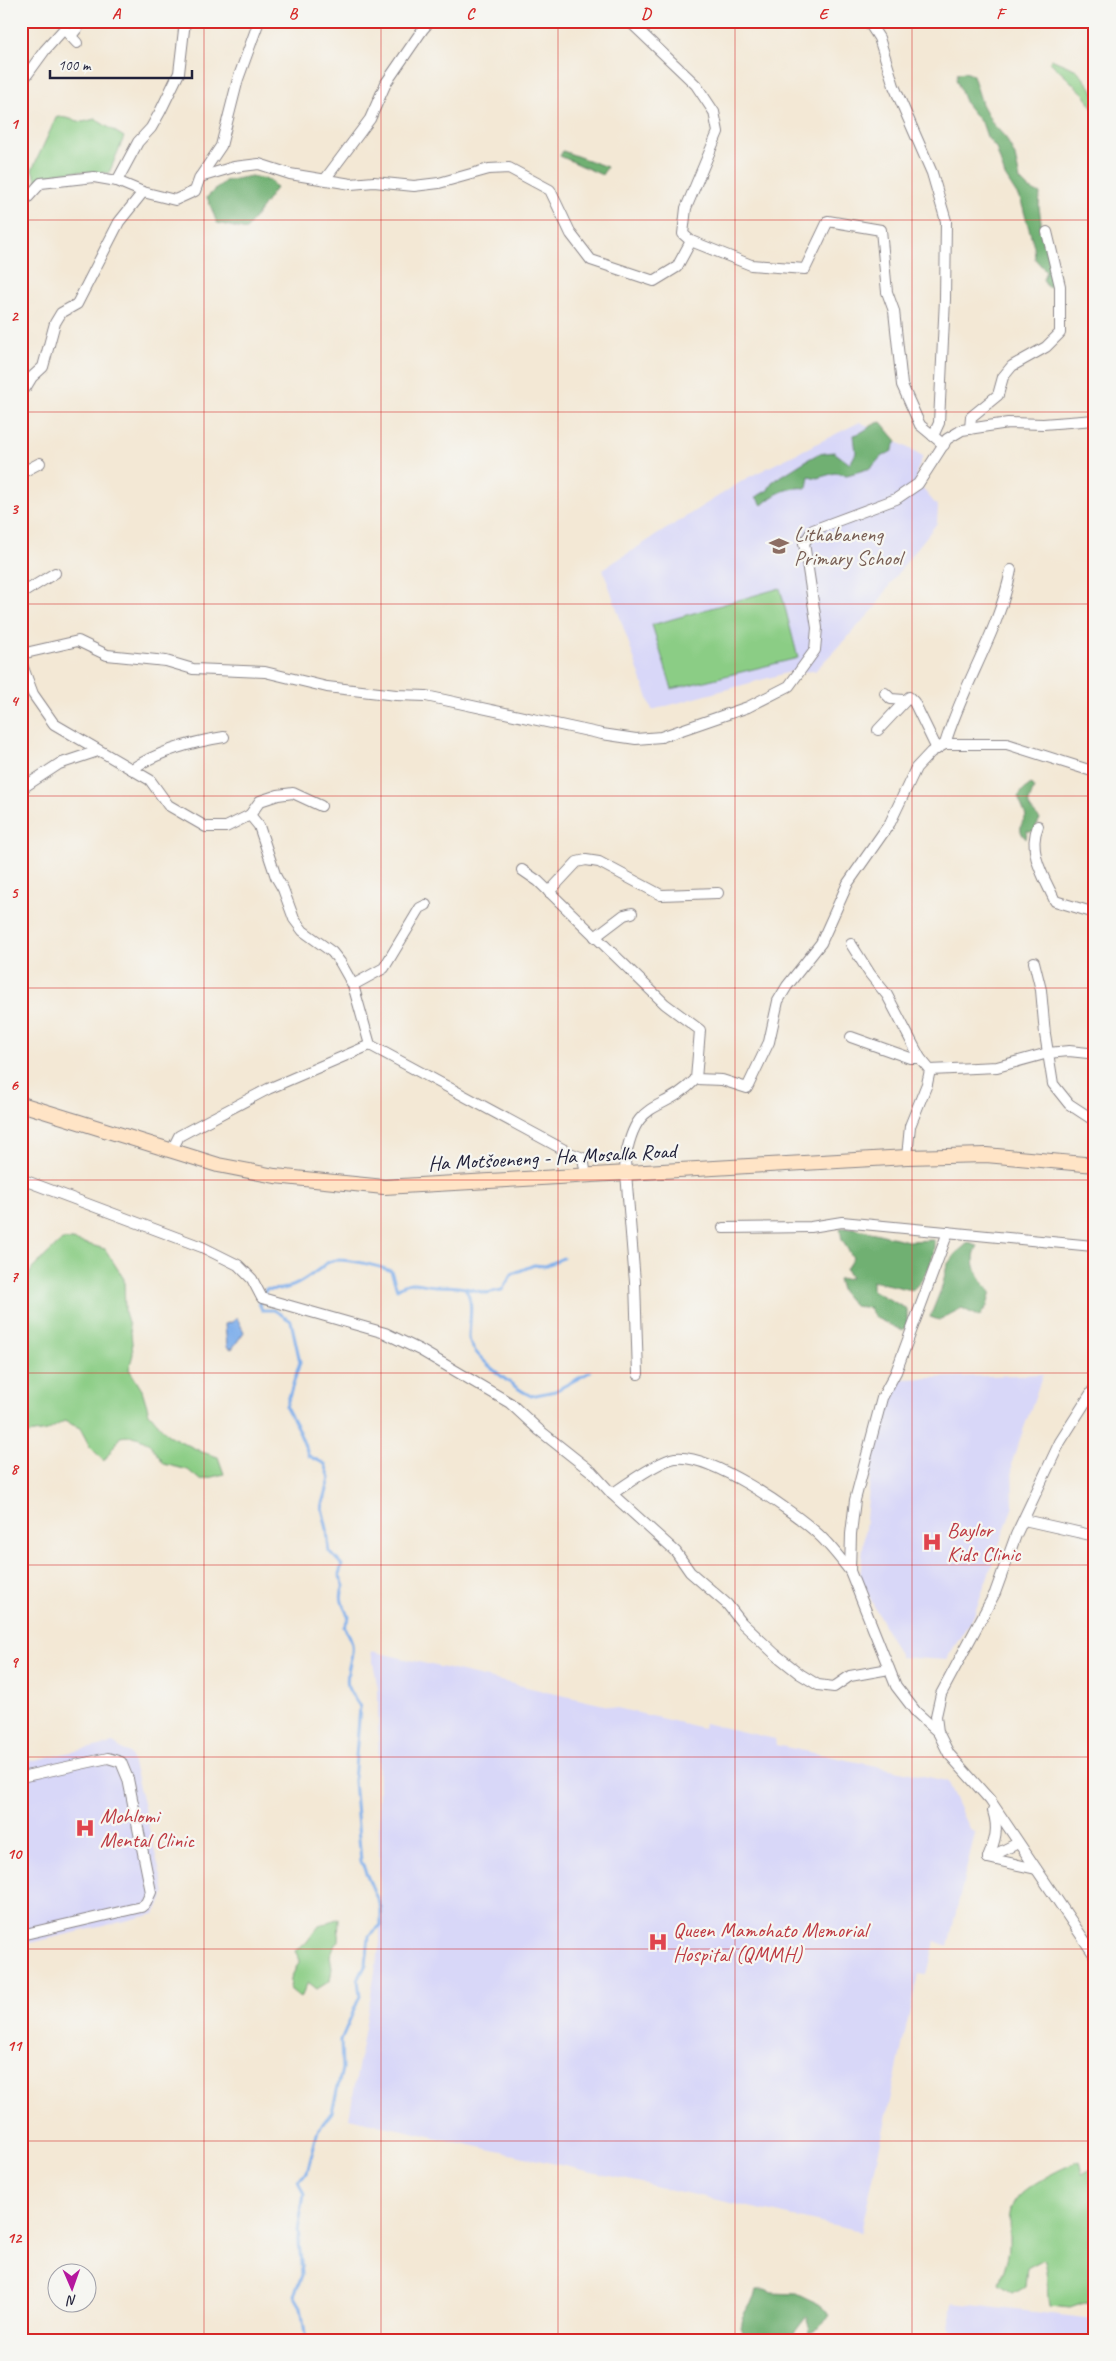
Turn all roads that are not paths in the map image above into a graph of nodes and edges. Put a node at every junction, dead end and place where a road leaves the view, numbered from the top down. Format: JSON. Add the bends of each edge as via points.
{"nodes":[{"id":1,"x":83,"y":21,"type":"edge"},
{"id":2,"x":185,"y":21,"type":"edge"},
{"id":3,"x":258,"y":21,"type":"edge"},
{"id":4,"x":430,"y":21,"type":"edge"},
{"id":5,"x":629,"y":21,"type":"edge"},
{"id":6,"x":868,"y":21,"type":"edge"},
{"id":7,"x":21,"y":83,"type":"edge"},
{"id":8,"x":200,"y":178,"type":"junction"},
{"id":9,"x":326,"y":178,"type":"junction"},
{"id":10,"x":117,"y":180,"type":"junction"},
{"id":11,"x":143,"y":192,"type":"junction"},
{"id":12,"x":21,"y":205,"type":"edge"},
{"id":13,"x":1047,"y":232,"type":"dead end"},
{"id":14,"x":691,"y":241,"type":"junction"},
{"id":15,"x":26,"y":387,"type":"dead end"},
{"id":16,"x":1095,"y":420,"type":"edge"},
{"id":17,"x":970,"y":429,"type":"junction"},
{"id":18,"x":933,"y":436,"type":"junction"},
{"id":19,"x":944,"y":445,"type":"junction"},
{"id":20,"x":40,"y":463,"type":"dead end"},
{"id":21,"x":21,"y":473,"type":"edge"},
{"id":22,"x":1011,"y":570,"type":"dead end"},
{"id":23,"x":55,"y":573,"type":"dead end"},
{"id":24,"x":21,"y":594,"type":"edge"},
{"id":25,"x":21,"y":654,"type":"edge"},
{"id":26,"x":21,"y":662,"type":"edge"},
{"id":27,"x":24,"y":678,"type":"edge"},
{"id":28,"x":885,"y":693,"type":"dead end"},
{"id":29,"x":904,"y":700,"type":"junction"},
{"id":30,"x":878,"y":730,"type":"dead end"},
{"id":31,"x":224,"y":737,"type":"dead end"},
{"id":32,"x":941,"y":746,"type":"junction"},
{"id":33,"x":98,"y":751,"type":"junction"},
{"id":34,"x":132,"y":770,"type":"junction"},
{"id":35,"x":1095,"y":772,"type":"edge"},
{"id":36,"x":21,"y":789,"type":"edge"},
{"id":37,"x":321,"y":806,"type":"dead end"},
{"id":38,"x":250,"y":815,"type":"junction"},
{"id":39,"x":1038,"y":826,"type":"dead end"},
{"id":40,"x":522,"y":870,"type":"dead end"},
{"id":41,"x":549,"y":892,"type":"junction"},
{"id":42,"x":718,"y":893,"type":"dead end"},
{"id":43,"x":426,"y":905,"type":"dead end"},
{"id":44,"x":632,"y":913,"type":"dead end"},
{"id":45,"x":1095,"y":913,"type":"edge"},
{"id":46,"x":595,"y":937,"type":"junction"},
{"id":47,"x":851,"y":944,"type":"dead end"},
{"id":48,"x":1034,"y":962,"type":"dead end"},
{"id":49,"x":353,"y":985,"type":"junction"},
{"id":50,"x":851,"y":1037,"type":"dead end"},
{"id":51,"x":370,"y":1045,"type":"junction"},
{"id":52,"x":1048,"y":1053,"type":"junction"},
{"id":53,"x":1088,"y":1053,"type":"dead end"},
{"id":54,"x":920,"y":1058,"type":"junction"},
{"id":55,"x":930,"y":1070,"type":"junction"},
{"id":56,"x":696,"y":1078,"type":"junction"},
{"id":57,"x":21,"y":1104,"type":"edge"},
{"id":58,"x":1095,"y":1122,"type":"edge"},
{"id":59,"x":172,"y":1150,"type":"junction"},
{"id":60,"x":907,"y":1157,"type":"junction"},
{"id":61,"x":1095,"y":1165,"type":"edge"},
{"id":62,"x":626,"y":1172,"type":"junction"},
{"id":63,"x":586,"y":1175,"type":"junction"},
{"id":64,"x":21,"y":1179,"type":"edge"},
{"id":65,"x":723,"y":1228,"type":"dead end"},
{"id":66,"x":948,"y":1232,"type":"junction"},
{"id":67,"x":1093,"y":1246,"type":"dead end"},
{"id":68,"x":638,"y":1374,"type":"dead end"},
{"id":69,"x":1095,"y":1387,"type":"edge"},
{"id":70,"x":612,"y":1494,"type":"junction"},
{"id":71,"x":1024,"y":1520,"type":"junction"},
{"id":72,"x":1095,"y":1536,"type":"edge"},
{"id":73,"x":850,"y":1572,"type":"junction"},
{"id":74,"x":889,"y":1669,"type":"junction"},
{"id":75,"x":938,"y":1732,"type":"junction"},
{"id":76,"x":21,"y":1777,"type":"edge"},
{"id":77,"x":990,"y":1800,"type":"junction"},
{"id":78,"x":1018,"y":1843,"type":"junction"},
{"id":79,"x":988,"y":1858,"type":"junction"},
{"id":80,"x":1036,"y":1869,"type":"junction"},
{"id":81,"x":21,"y":1935,"type":"edge"},
{"id":82,"x":1095,"y":1956,"type":"edge"}],
"edges":[{"from":1,"to":7,"type":"street","via":[[74,39],[64,30]]},
{"from":2,"to":10,"type":"street","via":[[179,73],[151,128],[138,142]]},
{"from":3,"to":8,"type":"street","via":[[238,79],[221,146]]},
{"from":4,"to":9,"type":"street","via":[[386,83],[370,119]]},
{"from":5,"to":14,"type":"street","via":[[696,85],[714,112],[718,132],[686,208],[683,234]]},
{"from":6,"to":18,"type":"street","via":[[879,38],[894,86],[932,173],[946,221],[946,299],[940,408],[939,423]]},
{"from":8,"to":9,"type":"street","via":[[234,167],[259,164],[290,174]]},
{"from":8,"to":11,"type":"street","via":[[195,191],[175,200]]},
{"from":9,"to":14,"type":"street","via":[[351,184],[374,182],[414,186],[439,184],[489,169],[509,168],[550,190],[572,234],[591,260],[654,281],[676,267]]},
{"from":10,"to":11,"type":"street"},
{"from":10,"to":12,"type":"street","via":[[81,177],[41,182]]},
{"from":11,"to":15,"type":"street","via":[[119,222],[77,304],[61,313],[55,322],[43,367]]},
{"from":13,"to":17,"type":"street","via":[[1060,286],[1060,333],[1046,347],[1012,366],[1003,376],[998,395],[972,416]]},
{"from":14,"to":18,"type":"street","via":[[751,266],[805,269],[828,220],[881,230],[902,385],[920,425]]},
{"from":16,"to":17,"type":"street","via":[[1008,423]]},
{"from":17,"to":19,"type":"street","via":[[962,430]]},
{"from":18,"to":19,"type":"street"},
{"from":19,"to":25,"type":"street","via":[[918,484],[896,499],[813,530],[804,543],[817,628],[815,650],[788,686],[748,707],[661,737],[636,739],[602,734],[426,696],[396,696],[327,687],[265,672],[193,669],[166,661],[107,655],[78,641]]},
{"from":20,"to":21,"type":"street"},
{"from":22,"to":32,"type":"street","via":[[994,630]]},
{"from":23,"to":24,"type":"street"},
{"from":26,"to":27,"type":"street"},
{"from":27,"to":33,"type":"street","via":[[54,724]]},
{"from":28,"to":29,"type":"street","via":[[891,699]]},
{"from":29,"to":30,"type":"street"},
{"from":29,"to":32,"type":"street","via":[[909,698],[914,702]]},
{"from":31,"to":34,"type":"street","via":[[159,754]]},
{"from":32,"to":35,"type":"street","via":[[1007,744]]},
{"from":32,"to":56,"type":"street","via":[[916,768],[890,823],[848,883],[821,942],[778,1001],[769,1042],[747,1088],[722,1080]]},
{"from":33,"to":34,"type":"street"},
{"from":33,"to":36,"type":"street","via":[[60,764]]},
{"from":34,"to":38,"type":"street","via":[[150,780],[168,805],[206,827],[226,827]]},
{"from":37,"to":38,"type":"street","via":[[293,793],[260,801]]},
{"from":38,"to":49,"type":"street","via":[[259,826],[294,919],[303,931],[332,952]]},
{"from":39,"to":45,"type":"street","via":[[1033,838],[1034,851],[1056,901]]},
{"from":40,"to":41,"type":"street"},
{"from":41,"to":42,"type":"street","via":[[577,862],[586,860],[599,862],[661,895]]},
{"from":41,"to":46,"type":"street"},
{"from":43,"to":49,"type":"street","via":[[420,908],[384,968]]},
{"from":44,"to":46,"type":"street","via":[[624,915]]},
{"from":46,"to":56,"type":"street","via":[[665,1004],[700,1030]]},
{"from":47,"to":54,"type":"street","via":[[887,995]]},
{"from":48,"to":52,"type":"street","via":[[1041,990]]},
{"from":49,"to":51,"type":"street"},
{"from":50,"to":54,"type":"street","via":[[910,1058]]},
{"from":51,"to":59,"type":"street","via":[[268,1089],[201,1124],[179,1136]]},
{"from":51,"to":63,"type":"street","via":[[583,1158]]},
{"from":52,"to":53,"type":"street"},
{"from":52,"to":55,"type":"street","via":[[997,1067]]},
{"from":52,"to":58,"type":"street","via":[[1053,1084],[1070,1104]]},
{"from":54,"to":55,"type":"street"},
{"from":55,"to":60,"type":"street","via":[[928,1084],[910,1126]]},
{"from":56,"to":62,"type":"street","via":[[683,1092],[652,1106],[640,1117],[631,1131]]},
{"from":57,"to":59,"type":"main road","name":"Ha Motšoeneng - Ha Mosalla Road"},
{"from":59,"to":63,"type":"main road","name":"Ha Motšoeneng - Ha Mosalla Road","via":[[218,1165],[275,1176],[384,1187]]},
{"from":60,"to":61,"type":"main road","name":"Ha Motšoeneng - Ha Mosalla Road","via":[[986,1155]]},
{"from":60,"to":62,"type":"main road","name":"Ha Motšoeneng - Ha Mosalla Road"},
{"from":62,"to":63,"type":"main road","name":"Ha Motšoeneng - Ha Mosalla Road"},
{"from":62,"to":68,"type":"street"},
{"from":64,"to":70,"type":"street","via":[[202,1246],[238,1265],[252,1279],[262,1298],[384,1333],[420,1350],[510,1403],[592,1472]]},
{"from":65,"to":66,"type":"street","via":[[811,1227],[842,1222]]},
{"from":66,"to":67,"type":"street"},
{"from":66,"to":73,"type":"street","via":[[874,1425],[855,1500]]},
{"from":69,"to":71,"type":"street","via":[[1060,1442]]},
{"from":70,"to":73,"type":"street","via":[[674,1458],[691,1459],[736,1478],[788,1510],[818,1533]]},
{"from":70,"to":74,"type":"street","via":[[676,1552],[690,1572],[727,1604],[742,1623],[800,1674],[818,1684],[834,1687],[850,1676]]},
{"from":71,"to":72,"type":"street"},
{"from":71,"to":75,"type":"street","via":[[995,1593],[941,1694],[936,1716]]},
{"from":73,"to":74,"type":"street"},
{"from":74,"to":75,"type":"street","via":[[896,1686],[916,1712]]},
{"from":75,"to":77,"type":"street","via":[[949,1754]]},
{"from":76,"to":81,"type":"street","via":[[108,1758],[121,1762],[128,1779],[151,1892],[141,1907]]},
{"from":77,"to":78,"type":"street"},
{"from":77,"to":79,"type":"street","via":[[997,1824]]},
{"from":78,"to":79,"type":"street"},
{"from":78,"to":80,"type":"street"},
{"from":79,"to":80,"type":"street"},
{"from":80,"to":82,"type":"street"}]}
